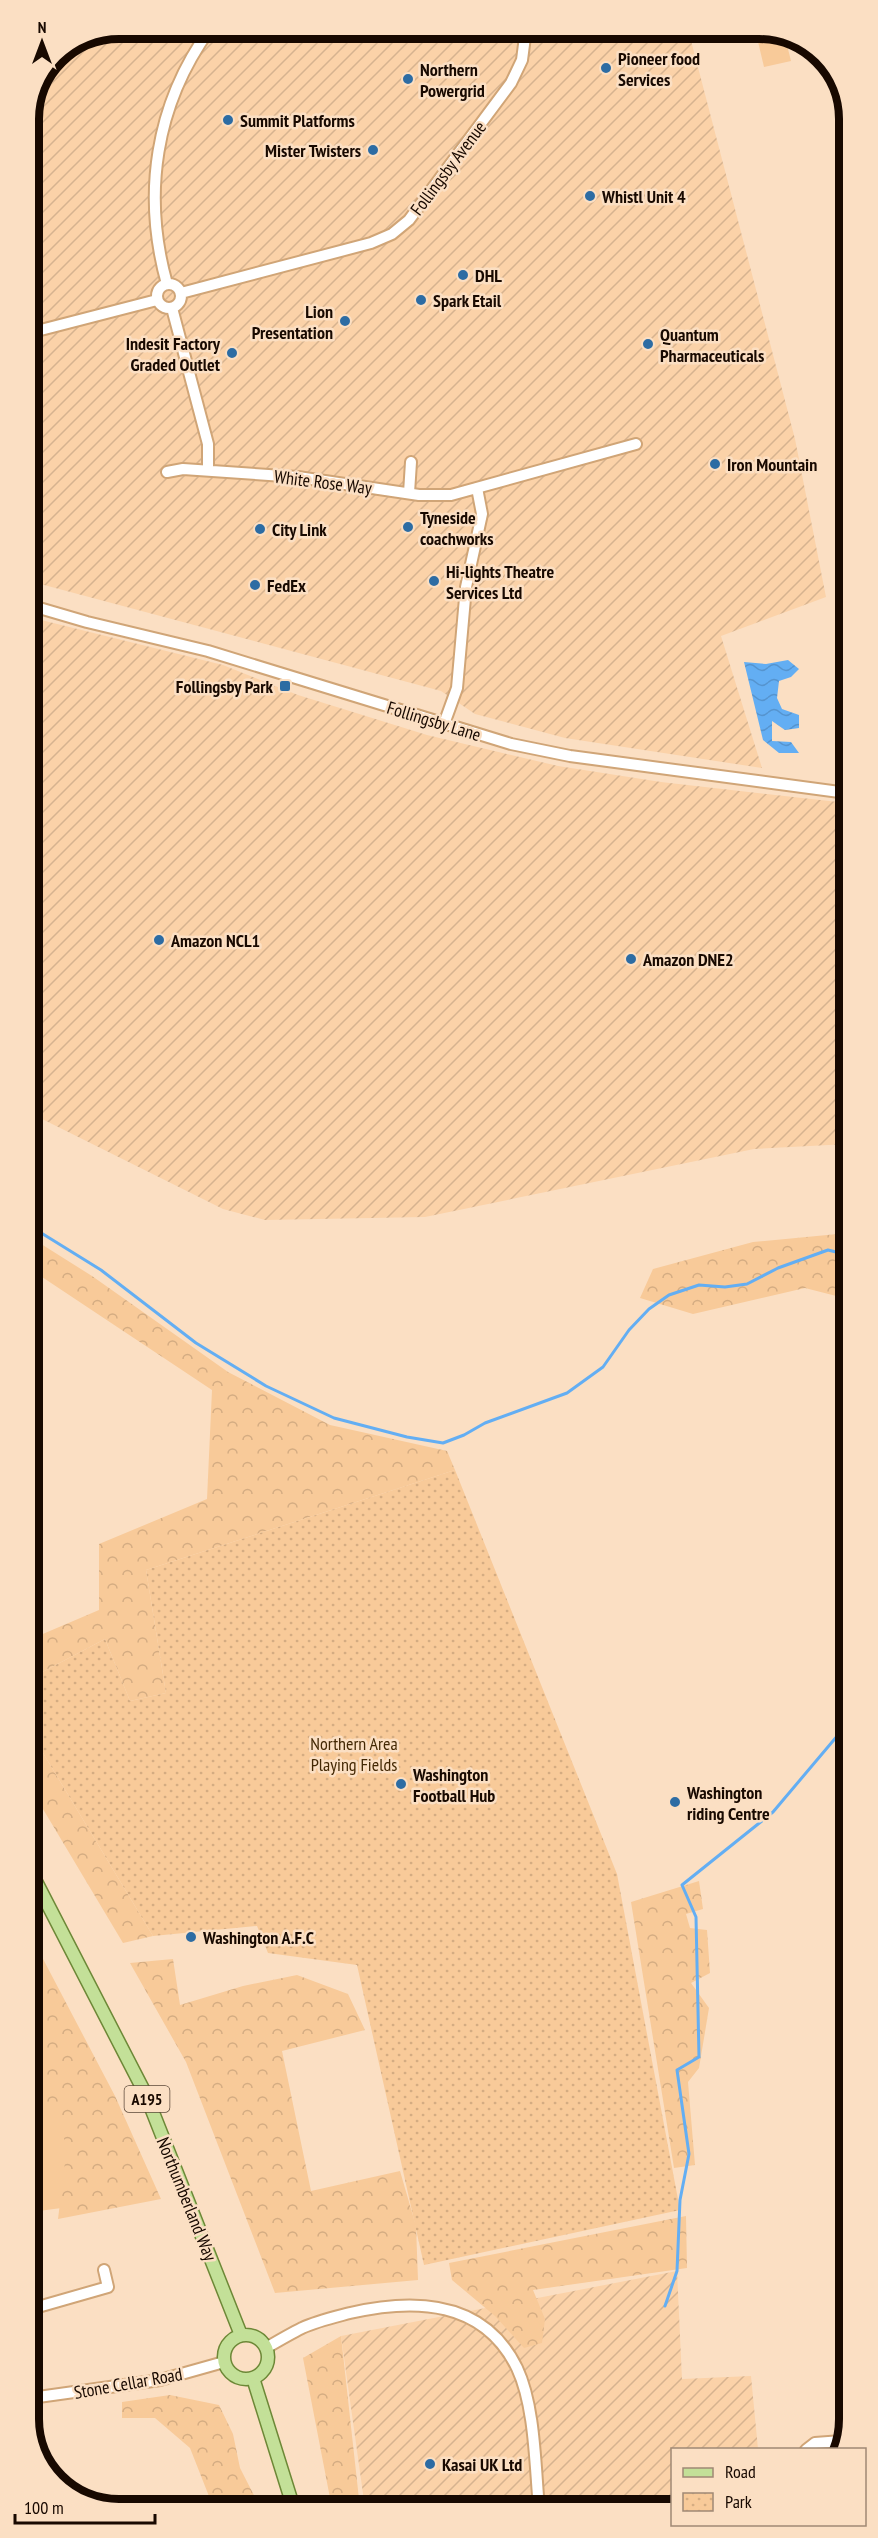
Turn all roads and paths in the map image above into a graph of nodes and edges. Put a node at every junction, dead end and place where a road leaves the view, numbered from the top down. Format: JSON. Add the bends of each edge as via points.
{"nodes":[{"id":1,"x":203,"y":39,"type":"edge"},
{"id":2,"x":525,"y":39,"type":"edge"},
{"id":3,"x":167,"y":285,"type":"junction"},
{"id":4,"x":181,"y":293,"type":"junction"},
{"id":5,"x":158,"y":300,"type":"junction"},
{"id":6,"x":172,"y":308,"type":"junction"},
{"id":7,"x":39,"y":330,"type":"edge"},
{"id":8,"x":636,"y":444,"type":"dead end"},
{"id":9,"x":411,"y":462,"type":"dead end"},
{"id":10,"x":208,"y":470,"type":"junction"},
{"id":11,"x":167,"y":472,"type":"dead end"},
{"id":12,"x":477,"y":488,"type":"junction"},
{"id":13,"x":409,"y":493,"type":"junction"},
{"id":14,"x":39,"y":607,"type":"edge"},
{"id":15,"x":444,"y":724,"type":"junction"},
{"id":16,"x":839,"y":792,"type":"edge"},
{"id":17,"x":39,"y":1888,"type":"edge"},
{"id":18,"x":105,"y":2270,"type":"dead end"},
{"id":19,"x":39,"y":2307,"type":"edge"},
{"id":20,"x":241,"y":2335,"type":"junction"},
{"id":21,"x":266,"y":2348,"type":"junction"},
{"id":22,"x":224,"y":2362,"type":"junction"},
{"id":23,"x":253,"y":2378,"type":"junction"},
{"id":24,"x":39,"y":2397,"type":"edge"},
{"id":25,"x":836,"y":2441,"type":"edge"},
{"id":26,"x":809,"y":2448,"type":"edge"},
{"id":27,"x":291,"y":2499,"type":"edge"},
{"id":28,"x":538,"y":2499,"type":"edge"}],
"edges":[{"from":1,"to":3,"type":"street","via":[[171,98],[156,156],[154,216]]},
{"from":2,"to":4,"type":"street","name":"Follingsby Avenue","via":[[522,60],[511,83],[423,204],[392,234],[372,243]]},
{"from":3,"to":4,"type":"street","via":[[175,286]]},
{"from":3,"to":5,"type":"street","via":[[158,291]]},
{"from":4,"to":6,"type":"street","via":[[180,302]]},
{"from":5,"to":6,"type":"street","via":[[164,307]]},
{"from":5,"to":7,"type":"street"},
{"from":6,"to":10,"type":"street","via":[[207,444]]},
{"from":8,"to":12,"type":"street","name":"White Rose Way"},
{"from":9,"to":13,"type":"street"},
{"from":10,"to":11,"type":"street","name":"White Rose Way"},
{"from":10,"to":13,"type":"street","name":"White Rose Way","via":[[298,477]]},
{"from":12,"to":13,"type":"street","name":"White Rose Way","via":[[451,495]]},
{"from":12,"to":15,"type":"street","via":[[482,514],[466,587],[456,688]]},
{"from":14,"to":15,"type":"street","name":"Follingsby Lane","via":[[208,651]]},
{"from":15,"to":16,"type":"street","name":"Follingsby Lane","via":[[570,756]]},
{"from":17,"to":20,"type":"main road","name":"Northumberland Way","number":"A195","via":[[146,2095]]},
{"from":18,"to":19,"type":"street","via":[[108,2287]]},
{"from":20,"to":21,"type":"main road","via":[[256,2337]]},
{"from":20,"to":22,"type":"main road","via":[[226,2347]]},
{"from":21,"to":23,"type":"main road","via":[[267,2364]]},
{"from":21,"to":28,"type":"street","via":[[304,2327],[380,2306],[435,2305],[467,2319],[505,2347],[518,2369],[527,2399]]},
{"from":22,"to":23,"type":"main road","via":[[238,2378]]},
{"from":22,"to":24,"type":"street","name":"Stone Cellar Road","via":[[150,2381]]},
{"from":23,"to":27,"type":"main road"},
{"from":25,"to":26,"type":"street","via":[[815,2443]]}]}
